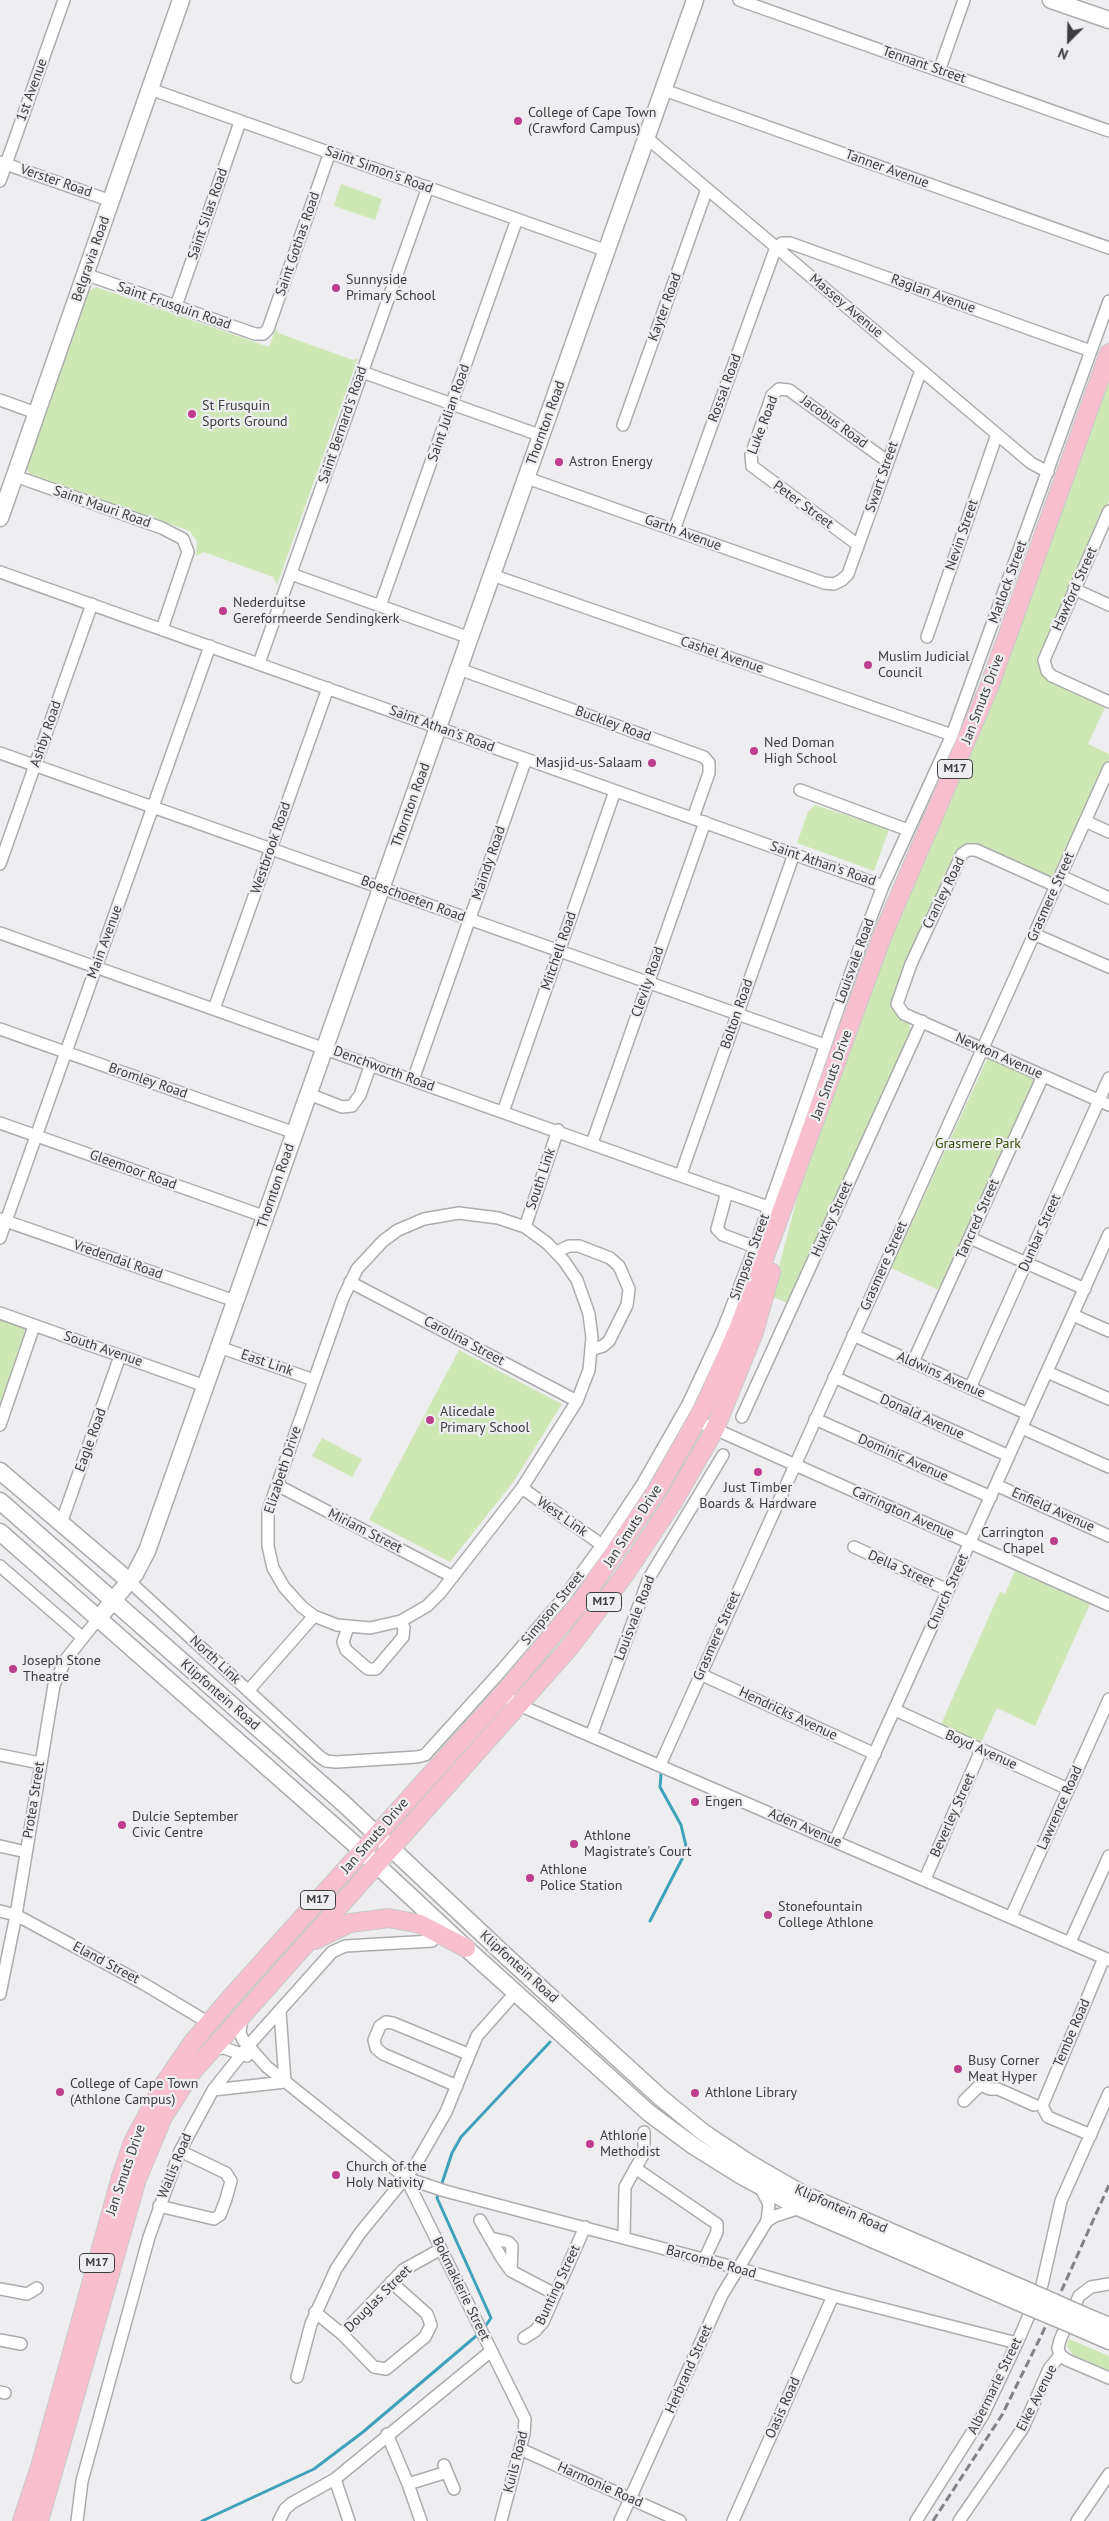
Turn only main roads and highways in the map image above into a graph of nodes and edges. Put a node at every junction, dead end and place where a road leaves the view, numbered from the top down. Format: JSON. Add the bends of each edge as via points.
{"nodes":[{"id":1,"x":180,"y":0,"type":"edge"},
{"id":2,"x":695,"y":0,"type":"edge"},
{"id":3,"x":1051,"y":0,"type":"edge"},
{"id":4,"x":1109,"y":20,"type":"edge"},
{"id":5,"x":1109,"y":353,"type":"edge"},
{"id":6,"x":0,"y":518,"type":"edge"},
{"id":7,"x":794,"y":1182,"type":"junction"},
{"id":8,"x":0,"y":1471,"type":"edge"},
{"id":9,"x":0,"y":1501,"type":"edge"},
{"id":10,"x":0,"y":1532,"type":"edge"},
{"id":11,"x":129,"y":1581,"type":"junction"},
{"id":12,"x":112,"y":1601,"type":"junction"},
{"id":13,"x":98,"y":1619,"type":"junction"},
{"id":14,"x":376,"y":1833,"type":"junction"},
{"id":15,"x":391,"y":1848,"type":"junction"},
{"id":16,"x":362,"y":1850,"type":"junction"},
{"id":17,"x":377,"y":1864,"type":"junction"},
{"id":18,"x":466,"y":1948,"type":"junction"},
{"id":19,"x":300,"y":1951,"type":"junction"},
{"id":20,"x":1021,"y":2295,"type":"junction"},
{"id":21,"x":1080,"y":2321,"type":"junction"},
{"id":22,"x":1109,"y":2326,"type":"edge"},
{"id":23,"x":1109,"y":2341,"type":"edge"},
{"id":24,"x":22,"y":2521,"type":"edge"},
{"id":25,"x":40,"y":2521,"type":"edge"}],
"edges":[{"from":1,"to":6,"type":"main road","name":"Belgravia Road"},
{"from":2,"to":11,"type":"main road","name":"Thornton Road","via":[[143,1561]]},
{"from":3,"to":4,"type":"main road"},
{"from":5,"to":7,"type":"main road","name":"Jan Smuts Drive","number":"M17","via":[[988,687],[883,934]]},
{"from":7,"to":14,"type":"main road","name":"Jan Smuts Drive","number":"M17","via":[[736,1336],[698,1421],[659,1487],[609,1563],[547,1643]]},
{"from":7,"to":15,"type":"main road","name":"Jan Smuts Drive","number":"M17","via":[[794,1195],[754,1332],[715,1429],[673,1502],[623,1576],[568,1648]]},
{"from":8,"to":11,"type":"main road"},
{"from":9,"to":12,"type":"main road","name":"Klipfontein Road"},
{"from":10,"to":13,"type":"main road","name":"Klipfontein Road"},
{"from":11,"to":12,"type":"main road","name":"Thornton Road"},
{"from":12,"to":13,"type":"main road","name":"Thornton Road"},
{"from":12,"to":14,"type":"main road","name":"Klipfontein Road"},
{"from":13,"to":16,"type":"main road","name":"Klipfontein Road"},
{"from":14,"to":15,"type":"main road","name":"Klipfontein Road"},
{"from":14,"to":16,"type":"main road","name":"Jan Smuts Drive","number":"M17"},
{"from":15,"to":17,"type":"main road","name":"Jan Smuts Drive","number":"M17"},
{"from":15,"to":20,"type":"main road","name":"Klipfontein Road","via":[[704,2133],[749,2164],[801,2193]]},
{"from":16,"to":17,"type":"main road","name":"Klipfontein Road"},
{"from":16,"to":24,"type":"main road","name":"Jan Smuts Drive","number":"M17","via":[[183,2055],[133,2142]]},
{"from":17,"to":18,"type":"main road","name":"Klipfontein Road"},
{"from":17,"to":19,"type":"main road","name":"Jan Smuts Drive","number":"M17"},
{"from":18,"to":19,"type":"main road","via":[[420,1924],[376,1918],[350,1923]]},
{"from":18,"to":20,"type":"main road","name":"Klipfontein Road","via":[[649,2112],[695,2147],[800,2208]]},
{"from":19,"to":25,"type":"main road","name":"Jan Smuts Drive","number":"M17","via":[[178,2092],[150,2144],[137,2179]]},
{"from":20,"to":21,"type":"main road","name":"Klipfontein Road","bridge":true},
{"from":21,"to":22,"type":"main road","name":"Klipfontein Road"},
{"from":21,"to":23,"type":"main road","name":"Klipfontein Road"}]}
